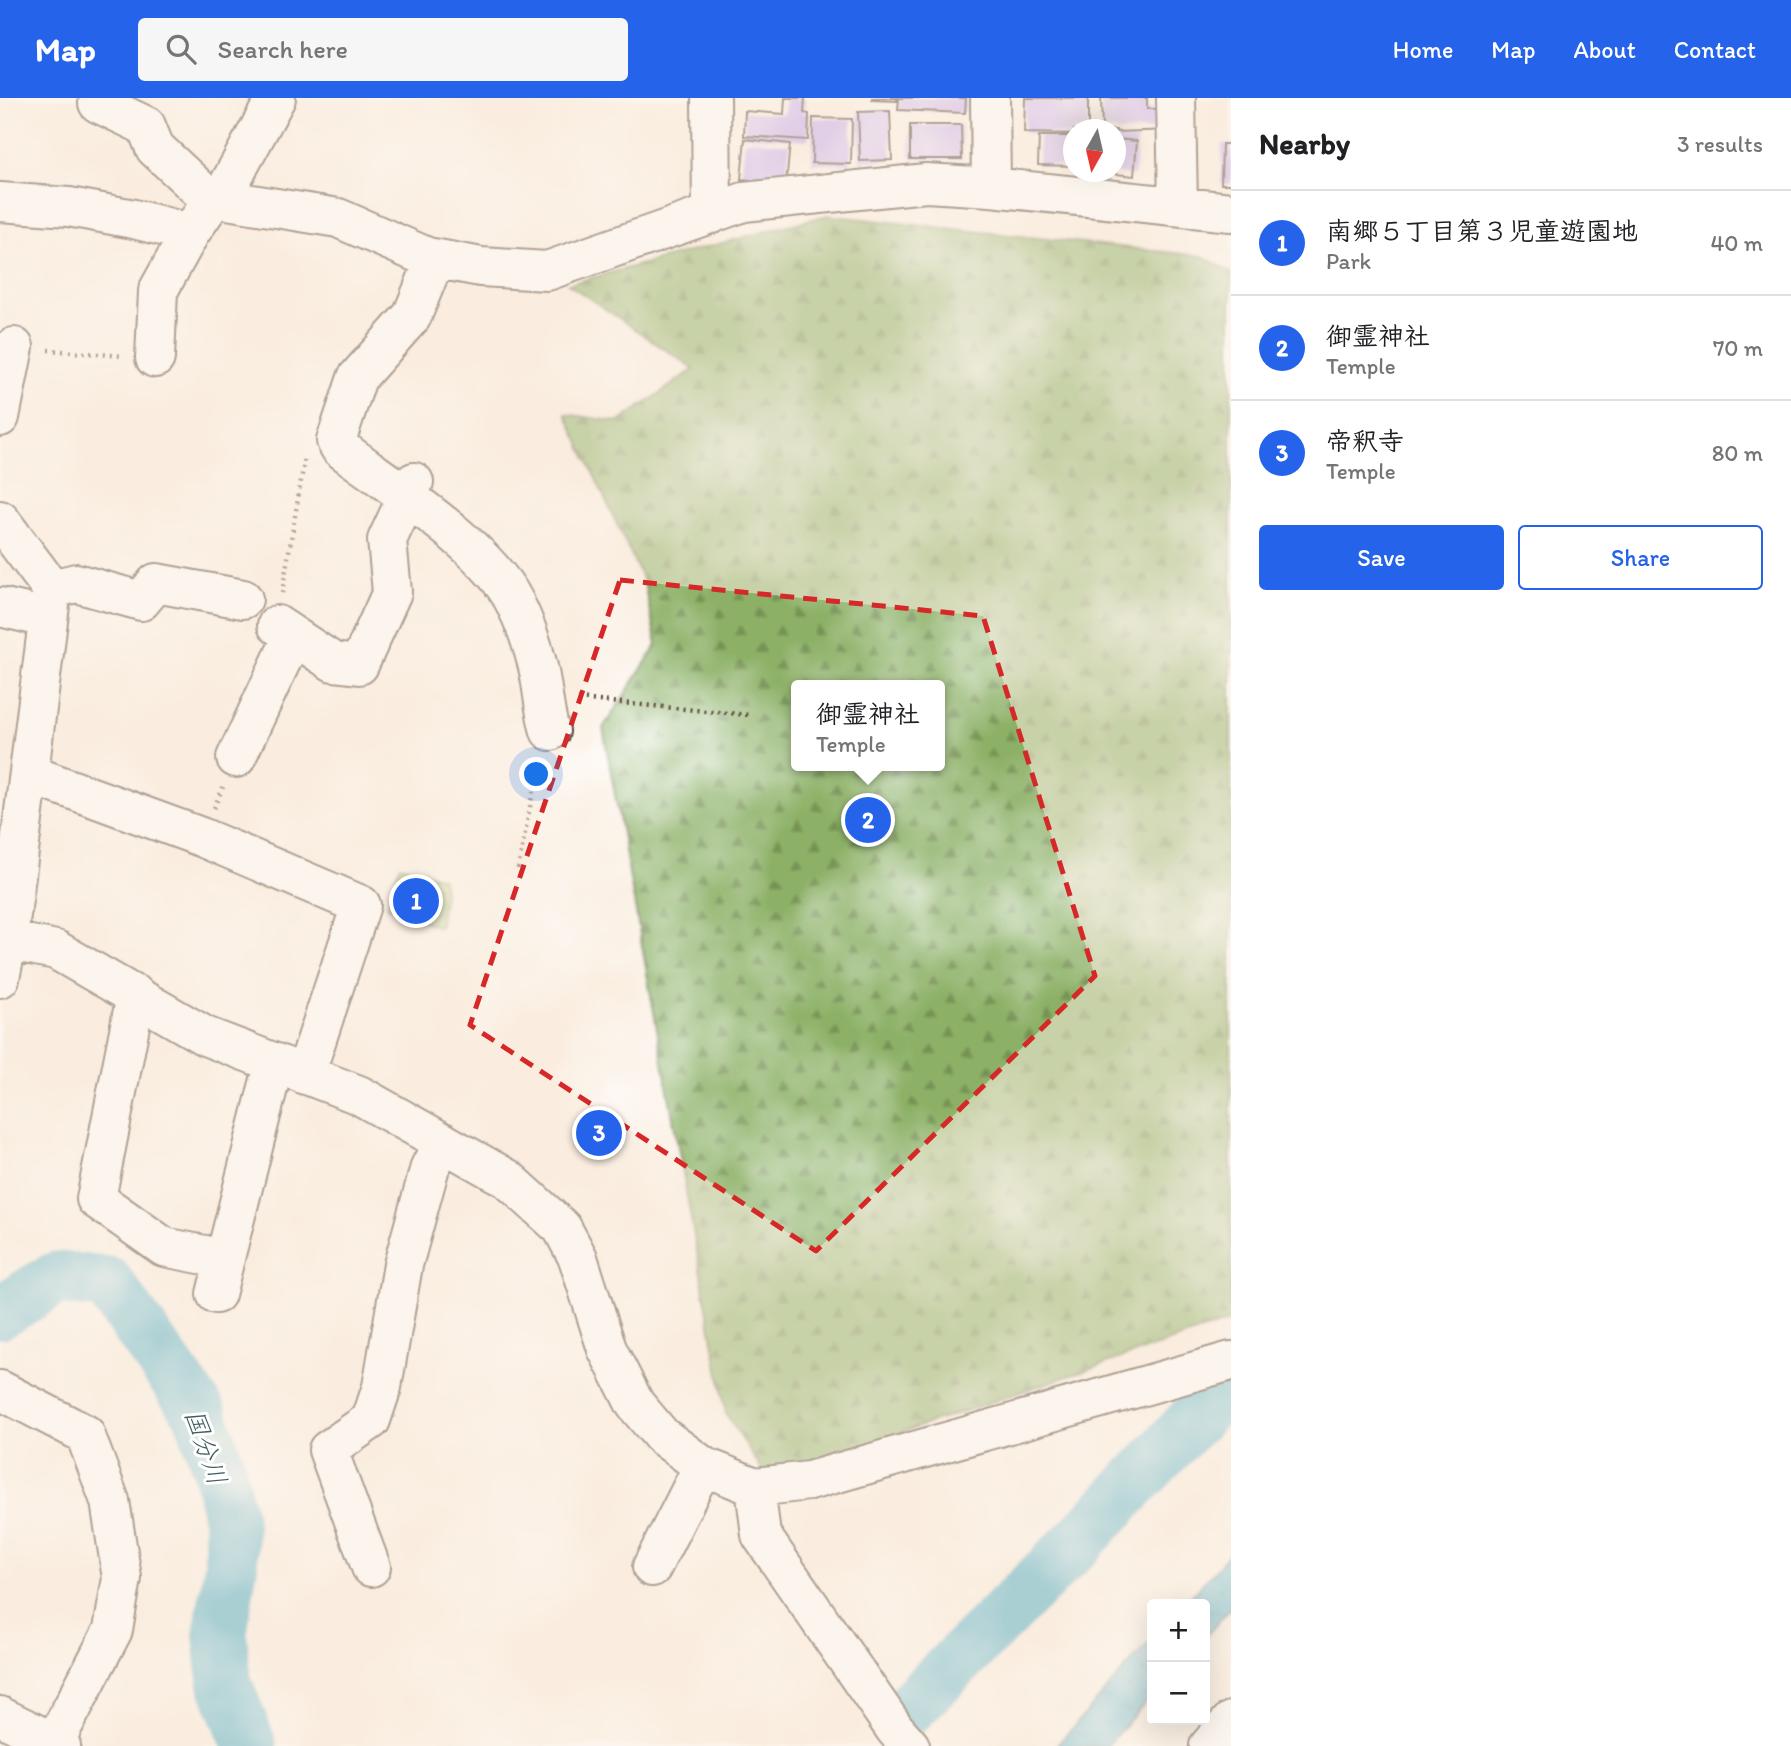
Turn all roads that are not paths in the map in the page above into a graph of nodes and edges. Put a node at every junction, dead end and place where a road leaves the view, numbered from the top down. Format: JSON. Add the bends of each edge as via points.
{"nodes":[{"id":1,"x":275,"y":98,"type":"edge"},
{"id":2,"x":711,"y":98,"type":"edge"},
{"id":3,"x":990,"y":98,"type":"edge"},
{"id":4,"x":1176,"y":98,"type":"edge"},
{"id":5,"x":98,"y":103,"type":"dead end"},
{"id":6,"x":991,"y":187,"type":"junction"},
{"id":7,"x":217,"y":200,"type":"junction"},
{"id":8,"x":0,"y":202,"type":"edge"},
{"id":9,"x":1178,"y":206,"type":"junction"},
{"id":10,"x":1231,"y":212,"type":"edge"},
{"id":11,"x":712,"y":214,"type":"junction"},
{"id":12,"x":190,"y":233,"type":"junction"},
{"id":13,"x":435,"y":259,"type":"junction"},
{"id":14,"x":14,"y":347,"type":"road end"},
{"id":15,"x":155,"y":358,"type":"road end"},
{"id":16,"x":0,"y":417,"type":"edge"},
{"id":17,"x":410,"y":490,"type":"junction"},
{"id":18,"x":0,"y":520,"type":"edge"},
{"id":19,"x":243,"y":599,"type":"dead end"},
{"id":20,"x":50,"y":604,"type":"junction"},
{"id":21,"x":0,"y":607,"type":"edge"},
{"id":22,"x":546,"y":713,"type":"road end"},
{"id":23,"x":236,"y":758,"type":"road end"},
{"id":24,"x":29,"y":774,"type":"junction"},
{"id":25,"x":4,"y":939,"type":"edge"},
{"id":26,"x":0,"y":978,"type":"edge"},
{"id":27,"x":136,"y":995,"type":"junction"},
{"id":28,"x":290,"y":1069,"type":"junction"},
{"id":29,"x":443,"y":1142,"type":"junction"},
{"id":30,"x":1231,"y":1361,"type":"edge"},
{"id":31,"x":0,"y":1390,"type":"edge"},
{"id":32,"x":704,"y":1466,"type":"junction"},
{"id":33,"x":755,"y":1487,"type":"junction"},
{"id":34,"x":370,"y":1567,"type":"dead end"},
{"id":35,"x":652,"y":1567,"type":"dead end"},
{"id":36,"x":0,"y":1716,"type":"edge"},
{"id":37,"x":1231,"y":1721,"type":"edge"},
{"id":38,"x":58,"y":1744,"type":"edge"},
{"id":39,"x":910,"y":1746,"type":"edge"},
{"id":40,"x":1209,"y":1746,"type":"edge"}],
"edges":[{"from":1,"to":7,"type":"street"},
{"from":2,"to":11,"type":"street"},
{"from":3,"to":6,"type":"street"},
{"from":4,"to":9,"type":"street"},
{"from":5,"to":7,"type":"street","via":[[146,126],[155,148]]},
{"from":6,"to":9,"type":"street"},
{"from":6,"to":11,"type":"street","via":[[926,183],[744,202]]},
{"from":7,"to":12,"type":"street"},
{"from":7,"to":13,"type":"street","via":[[338,218]]},
{"from":8,"to":12,"type":"street","via":[[69,207]]},
{"from":9,"to":10,"type":"street"},
{"from":11,"to":13,"type":"street","via":[[547,271]]},
{"from":12,"to":15,"type":"street","via":[[158,291]]},
{"from":13,"to":17,"type":"street","via":[[412,316],[357,378],[336,441],[340,448]]},
{"from":14,"to":16,"type":"street"},
{"from":17,"to":22,"type":"street","via":[[488,565],[515,602],[537,663]]},
{"from":17,"to":23,"type":"street","via":[[387,540],[392,592],[359,665],[333,663],[285,630]]},
{"from":18,"to":20,"type":"street"},
{"from":19,"to":20,"type":"street","via":[[156,583],[141,601],[76,583]]},
{"from":20,"to":21,"type":"street"},
{"from":20,"to":24,"type":"street"},
{"from":24,"to":25,"type":"street"},
{"from":24,"to":28,"type":"street","via":[[201,837],[361,905]]},
{"from":25,"to":26,"type":"street"},
{"from":25,"to":27,"type":"street","via":[[56,950]]},
{"from":27,"to":28,"type":"street","via":[[205,1036]]},
{"from":27,"to":28,"type":"street","via":[[96,1199],[164,1247],[221,1277]]},
{"from":28,"to":29,"type":"street","via":[[359,1096]]},
{"from":29,"to":32,"type":"street","via":[[508,1179],[562,1228],[578,1258],[607,1349],[635,1404],[662,1436]]},
{"from":29,"to":34,"type":"street","via":[[430,1167],[403,1265],[382,1387],[371,1420],[328,1450]]},
{"from":30,"to":33,"type":"street","via":[[809,1481]]},
{"from":31,"to":38,"type":"street","via":[[85,1434],[110,1501],[122,1578],[113,1630]]},
{"from":32,"to":33,"type":"street"},
{"from":32,"to":35,"type":"street"},
{"from":33,"to":39,"type":"street","via":[[761,1535]]},
{"from":36,"to":38,"type":"street"},
{"from":37,"to":40,"type":"street"}]}
